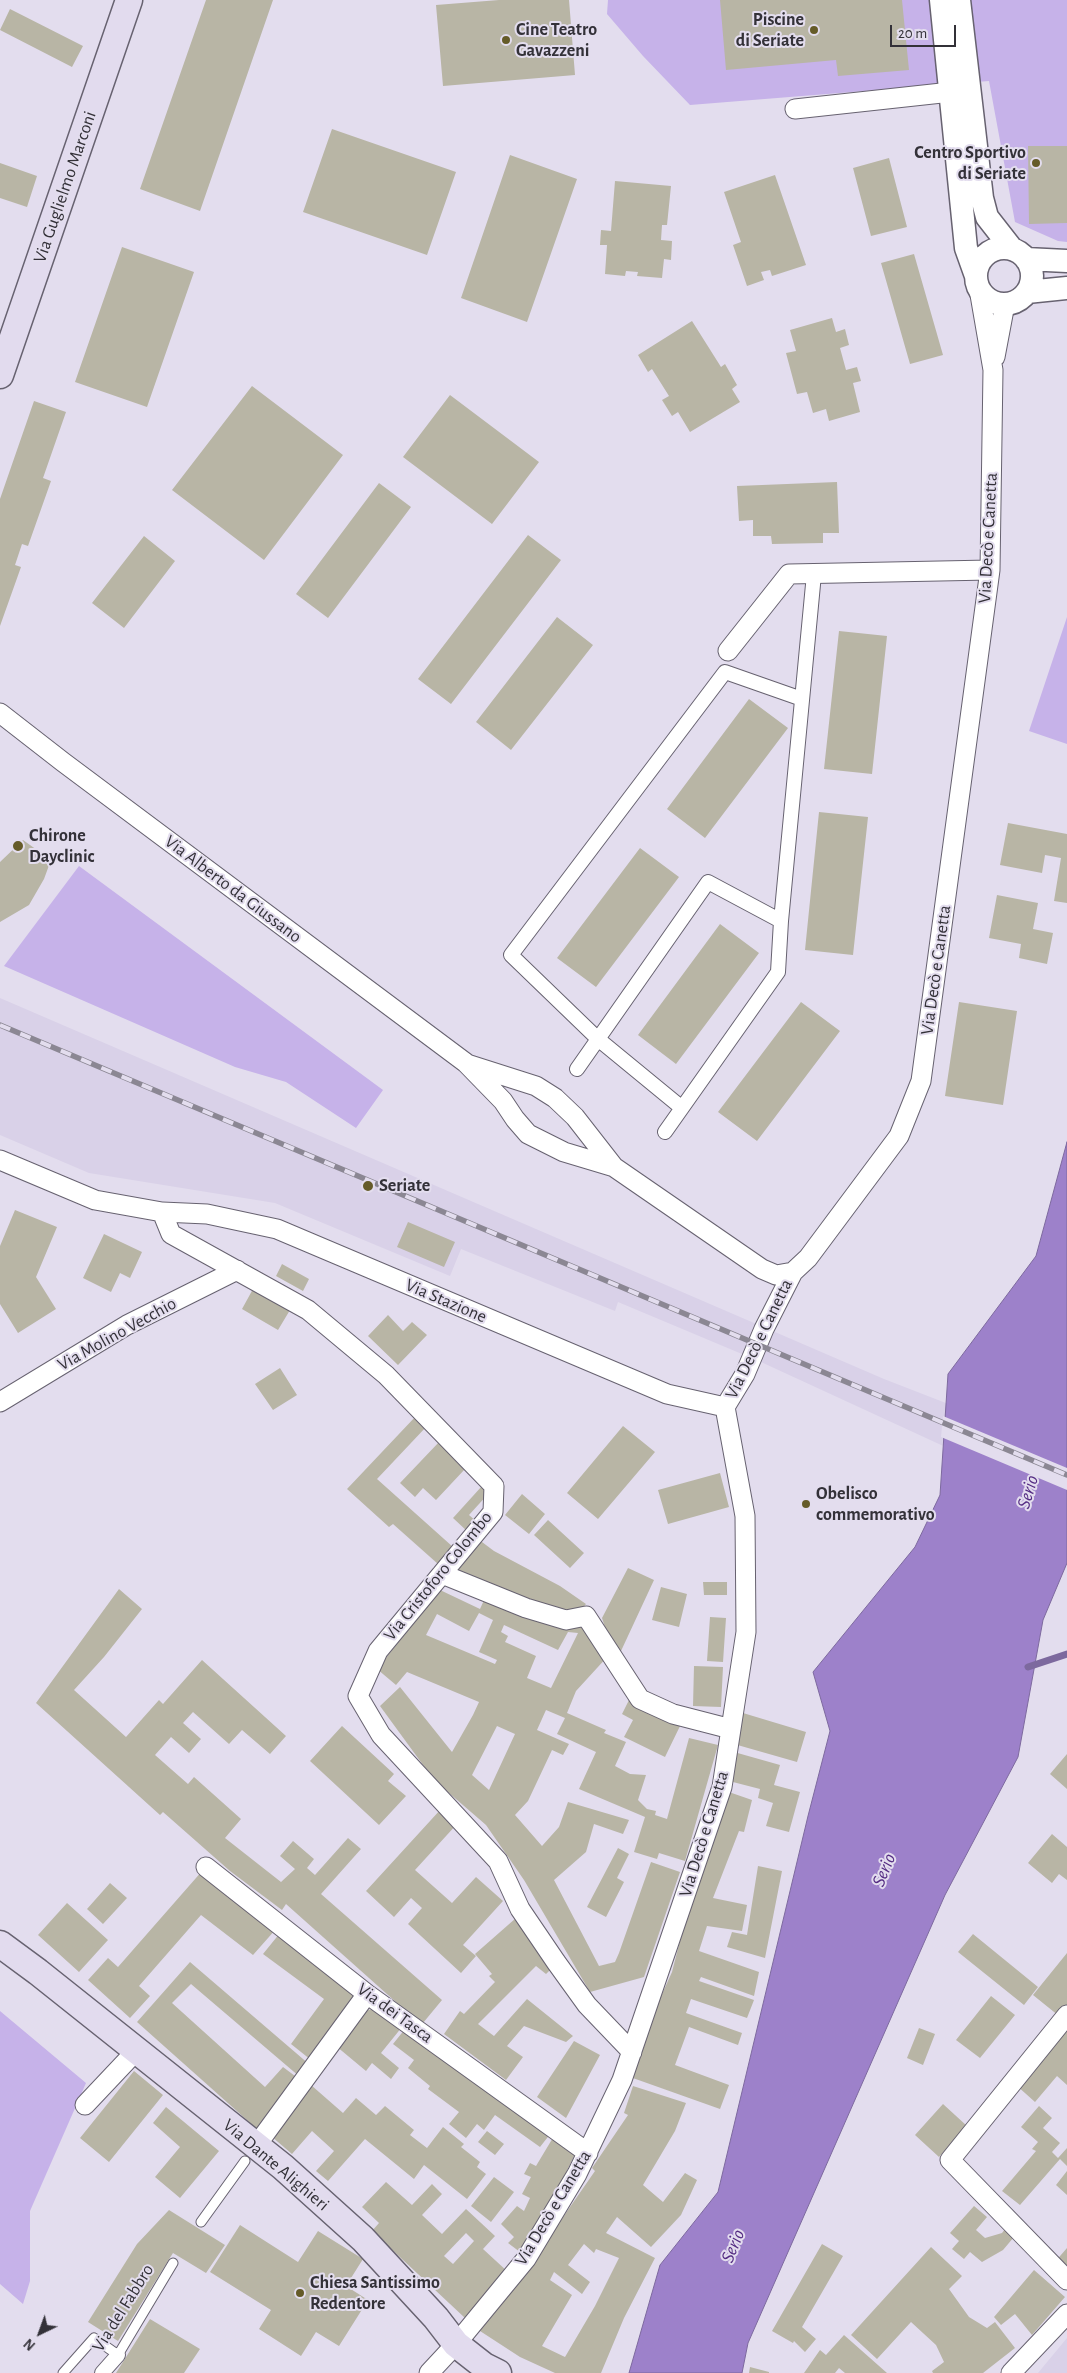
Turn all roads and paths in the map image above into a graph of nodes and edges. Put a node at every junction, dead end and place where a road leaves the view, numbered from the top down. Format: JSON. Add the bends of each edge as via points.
{"nodes":[{"id":1,"x":129,"y":0,"type":"edge"},
{"id":2,"x":941,"y":0,"type":"edge"},
{"id":3,"x":959,"y":0,"type":"edge"},
{"id":4,"x":950,"y":92,"type":"junction"},
{"id":5,"x":795,"y":109,"type":"dead end"},
{"id":6,"x":1019,"y":254,"type":"junction"},
{"id":7,"x":1067,"y":261,"type":"edge"},
{"id":8,"x":978,"y":283,"type":"junction"},
{"id":9,"x":1067,"y":288,"type":"edge"},
{"id":10,"x":1027,"y":292,"type":"junction"},
{"id":11,"x":1005,"y":304,"type":"junction"},
{"id":12,"x":992,"y":370,"type":"junction"},
{"id":13,"x":0,"y":375,"type":"edge"},
{"id":14,"x":990,"y":570,"type":"junction"},
{"id":15,"x":814,"y":574,"type":"junction"},
{"id":16,"x":728,"y":650,"type":"dead end"},
{"id":17,"x":802,"y":699,"type":"junction"},
{"id":18,"x":0,"y":713,"type":"edge"},
{"id":19,"x":781,"y":921,"type":"junction"},
{"id":20,"x":598,"y":1039,"type":"junction"},
{"id":21,"x":466,"y":1063,"type":"junction"},
{"id":22,"x":577,"y":1069,"type":"dead end"},
{"id":23,"x":518,"y":1079,"type":"junction"},
{"id":24,"x":503,"y":1101,"type":"junction"},
{"id":25,"x":682,"y":1108,"type":"junction"},
{"id":26,"x":584,"y":1129,"type":"junction"},
{"id":27,"x":665,"y":1132,"type":"dead end"},
{"id":28,"x":564,"y":1152,"type":"junction"},
{"id":29,"x":0,"y":1160,"type":"edge"},
{"id":30,"x":614,"y":1167,"type":"junction"},
{"id":31,"x":162,"y":1212,"type":"junction"},
{"id":32,"x":237,"y":1270,"type":"junction"},
{"id":33,"x":793,"y":1272,"type":"junction"},
{"id":34,"x":0,"y":1402,"type":"edge"},
{"id":35,"x":726,"y":1407,"type":"junction"},
{"id":36,"x":442,"y":1574,"type":"junction"},
{"id":37,"x":731,"y":1729,"type":"junction"},
{"id":38,"x":206,"y":1867,"type":"dead end"},
{"id":39,"x":0,"y":1934,"type":"edge"},
{"id":40,"x":0,"y":1944,"type":"edge"},
{"id":41,"x":38,"y":1972,"type":"junction"},
{"id":42,"x":367,"y":1994,"type":"junction"},
{"id":43,"x":1067,"y":2015,"type":"edge"},
{"id":44,"x":136,"y":2050,"type":"junction"},
{"id":45,"x":632,"y":2052,"type":"junction"},
{"id":46,"x":85,"y":2105,"type":"dead end"},
{"id":47,"x":588,"y":2153,"type":"junction"},
{"id":48,"x":250,"y":2154,"type":"junction"},
{"id":49,"x":201,"y":2222,"type":"dead end"},
{"id":50,"x":173,"y":2263,"type":"dead end"},
{"id":51,"x":1067,"y":2280,"type":"edge"},
{"id":52,"x":1067,"y":2314,"type":"edge"},
{"id":53,"x":456,"y":2344,"type":"junction"},
{"id":54,"x":118,"y":2355,"type":"junction"},
{"id":55,"x":63,"y":2373,"type":"edge"},
{"id":56,"x":102,"y":2373,"type":"edge"},
{"id":57,"x":429,"y":2373,"type":"edge"},
{"id":58,"x":498,"y":2373,"type":"edge"},
{"id":59,"x":1011,"y":2373,"type":"edge"}],
"edges":[{"from":1,"to":13,"type":"main road","name":"Via Guglielmo Marconi"},
{"from":2,"to":4,"type":"street","name":"Via Decò e Canetta"},
{"from":3,"to":6,"type":"street","via":[[982,198],[987,217]]},
{"from":4,"to":5,"type":"street"},
{"from":4,"to":8,"type":"street","name":"Via Decò e Canetta","via":[[966,248]]},
{"from":6,"to":7,"type":"street"},
{"from":6,"to":8,"type":"street","via":[[1004,248],[987,253],[977,267]]},
{"from":6,"to":10,"type":"street","via":[[1032,275]]},
{"from":8,"to":11,"type":"street","via":[[990,300]]},
{"from":8,"to":12,"type":"street","name":"Via Decò e Canetta"},
{"from":9,"to":10,"type":"street"},
{"from":10,"to":11,"type":"street"},
{"from":11,"to":12,"type":"street","name":"Via Decò e Canetta"},
{"from":12,"to":14,"type":"street","name":"Via Decò e Canetta"},
{"from":14,"to":15,"type":"street"},
{"from":14,"to":33,"type":"street","name":"Via Decò e Canetta","via":[[922,1081],[899,1136],[808,1258]]},
{"from":15,"to":16,"type":"street","via":[[789,574]]},
{"from":15,"to":17,"type":"street"},
{"from":17,"to":19,"type":"street"},
{"from":17,"to":20,"type":"street","via":[[725,672],[511,955]]},
{"from":18,"to":21,"type":"street","name":"Via Alberto da Giussano"},
{"from":19,"to":20,"type":"street","via":[[708,882]]},
{"from":19,"to":25,"type":"street","via":[[778,972]]},
{"from":20,"to":22,"type":"street"},
{"from":20,"to":25,"type":"street"},
{"from":21,"to":23,"type":"street"},
{"from":21,"to":24,"type":"street"},
{"from":23,"to":24,"type":"street","via":[[509,1086]]},
{"from":23,"to":26,"type":"street","via":[[555,1098]]},
{"from":24,"to":28,"type":"street","via":[[528,1134]]},
{"from":25,"to":27,"type":"street"},
{"from":26,"to":28,"type":"street","via":[[579,1140]]},
{"from":26,"to":30,"type":"street"},
{"from":28,"to":30,"type":"street"},
{"from":29,"to":31,"type":"street","via":[[95,1200]]},
{"from":30,"to":33,"type":"street","via":[[762,1269],[776,1275]]},
{"from":31,"to":32,"type":"street","name":"Via Cristoforo Colombo","via":[[171,1234]]},
{"from":31,"to":35,"type":"street","name":"Via Stazione","via":[[207,1214],[277,1229],[667,1394]]},
{"from":32,"to":34,"type":"street","name":"Via Molino Vecchio","via":[[127,1325]]},
{"from":32,"to":36,"type":"street","name":"Via Cristoforo Colombo","via":[[308,1310],[379,1369],[494,1486],[493,1512]]},
{"from":33,"to":35,"type":"street","name":"Via Decò e Canetta"},
{"from":35,"to":37,"type":"street","name":"Via Decò e Canetta","via":[[746,1516],[746,1632]]},
{"from":36,"to":37,"type":"street","via":[[526,1608],[566,1620],[586,1616],[640,1699],[673,1714]]},
{"from":36,"to":45,"type":"street","name":"Via Cristoforo Colombo","via":[[378,1651],[358,1696],[381,1735],[498,1861],[520,1909],[556,1962],[587,2005]]},
{"from":37,"to":45,"type":"street","name":"Via Decò e Canetta","via":[[722,1787]]},
{"from":38,"to":42,"type":"street","name":"Via dei Tasca"},
{"from":39,"to":41,"type":"main road","name":"Via Dante Alighieri"},
{"from":40,"to":41,"type":"main road","name":"Via Dante Alighieri"},
{"from":41,"to":44,"type":"main road","name":"Via Dante Alighieri"},
{"from":42,"to":47,"type":"street","name":"Via dei Tasca"},
{"from":42,"to":48,"type":"street"},
{"from":43,"to":51,"type":"street","via":[[950,2160]]},
{"from":44,"to":46,"type":"street"},
{"from":44,"to":48,"type":"main road","name":"Via Dante Alighieri"},
{"from":45,"to":47,"type":"street","name":"Via Decò e Canetta"},
{"from":47,"to":53,"type":"street","name":"Via Decò e Canetta","via":[[526,2259]]},
{"from":48,"to":49,"type":"lane"},
{"from":48,"to":53,"type":"main road","name":"Via Dante Alighieri","via":[[363,2240]]},
{"from":50,"to":54,"type":"lane","name":"Via del Fabbro"},
{"from":52,"to":59,"type":"street"},
{"from":53,"to":57,"type":"street","name":"Via Decò e Canetta"},
{"from":53,"to":58,"type":"main road","name":"Via Dante Alighieri"},
{"from":54,"to":55,"type":"lane","via":[[94,2338]]},
{"from":54,"to":56,"type":"street","name":"Via del Fabbro"}]}
